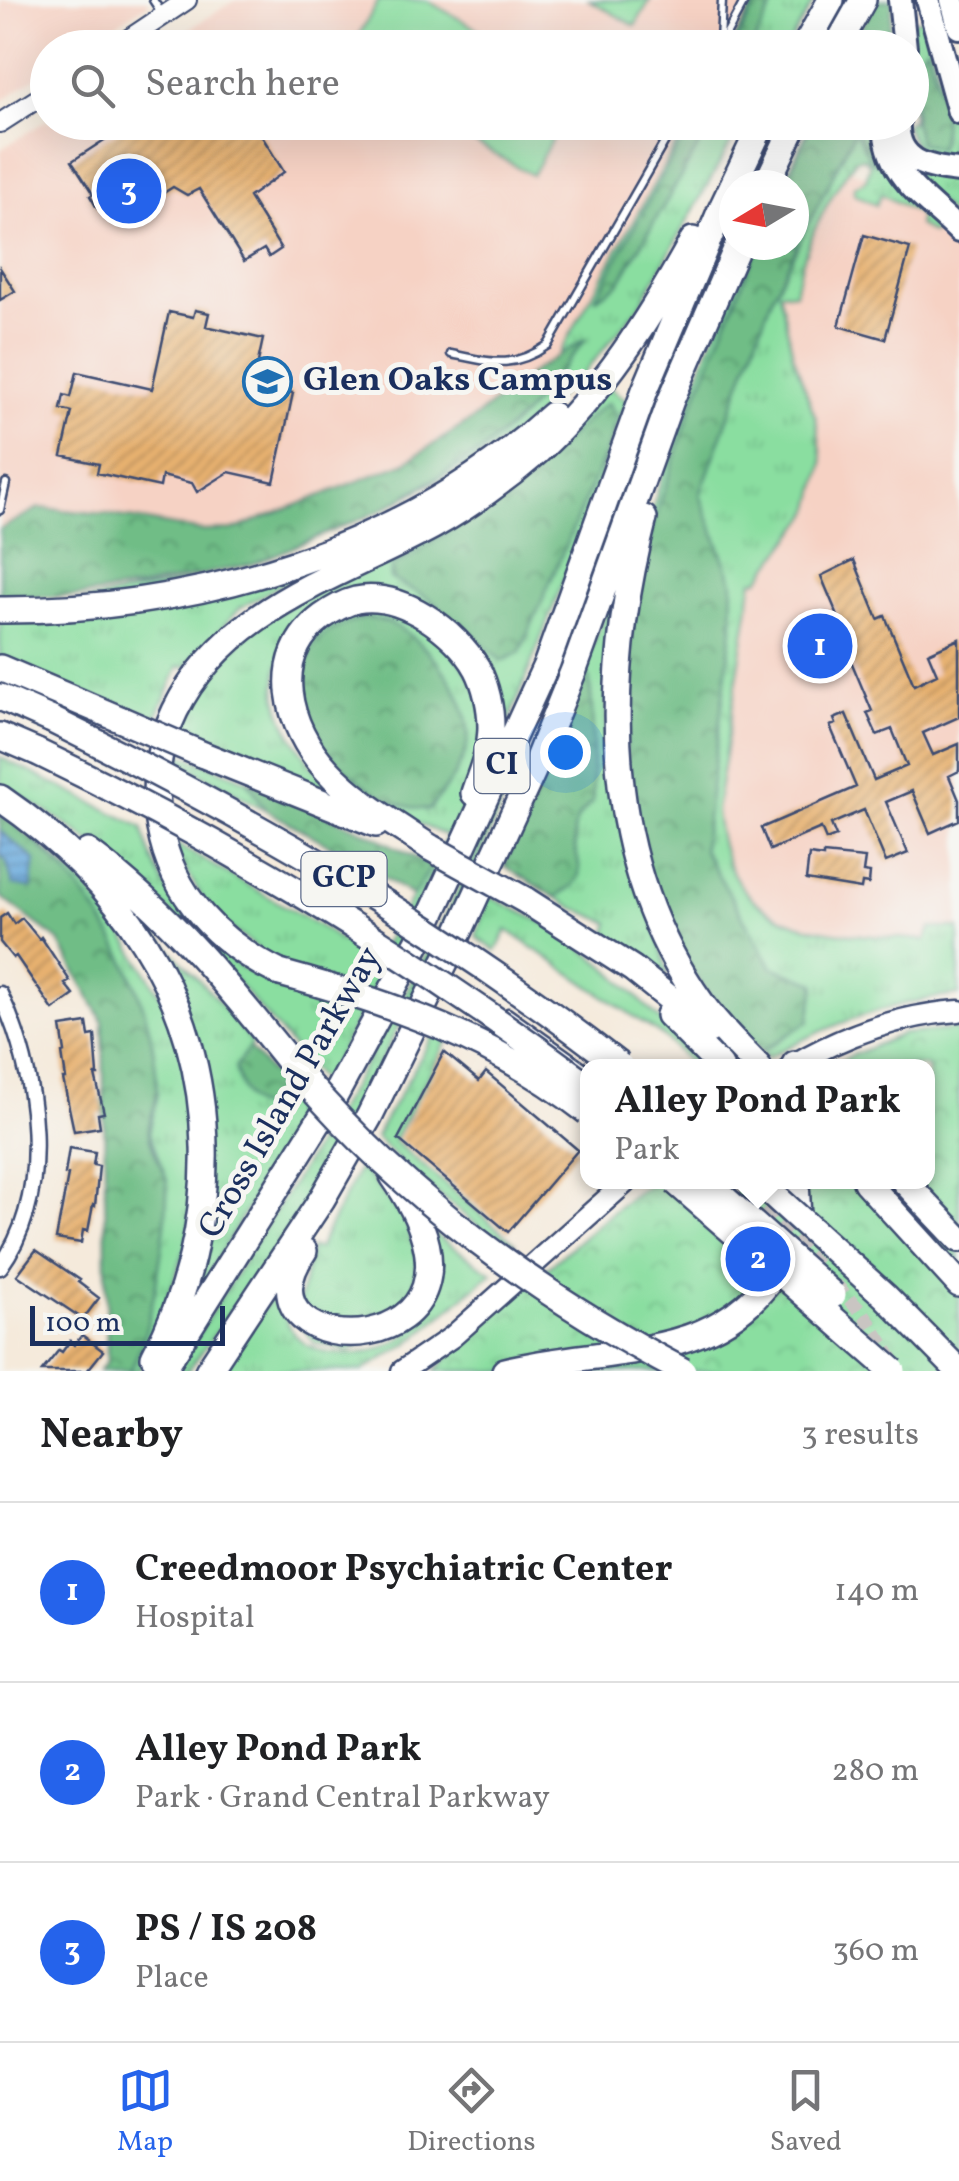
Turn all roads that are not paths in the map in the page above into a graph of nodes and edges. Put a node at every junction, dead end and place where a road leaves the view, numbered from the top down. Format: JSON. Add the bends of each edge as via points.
{"nodes":[{"id":1,"x":187,"y":0,"type":"edge"},
{"id":2,"x":722,"y":0,"type":"edge"},
{"id":3,"x":745,"y":0,"type":"edge"},
{"id":4,"x":831,"y":0,"type":"edge"},
{"id":5,"x":863,"y":0,"type":"edge"},
{"id":6,"x":899,"y":0,"type":"edge"},
{"id":7,"x":928,"y":0,"type":"edge"},
{"id":8,"x":952,"y":0,"type":"edge"},
{"id":9,"x":158,"y":8,"type":"edge"},
{"id":10,"x":959,"y":27,"type":"edge"},
{"id":11,"x":134,"y":30,"type":"edge"},
{"id":12,"x":720,"y":30,"type":"edge"},
{"id":13,"x":728,"y":30,"type":"edge"},
{"id":14,"x":813,"y":30,"type":"edge"},
{"id":15,"x":846,"y":30,"type":"edge"},
{"id":16,"x":895,"y":30,"type":"edge"},
{"id":17,"x":902,"y":30,"type":"edge"},
{"id":18,"x":30,"y":104,"type":"edge"},
{"id":19,"x":959,"y":112,"type":"edge"},
{"id":20,"x":0,"y":123,"type":"edge"},
{"id":21,"x":666,"y":140,"type":"edge"},
{"id":22,"x":751,"y":140,"type":"edge"},
{"id":23,"x":753,"y":140,"type":"edge"},
{"id":24,"x":787,"y":140,"type":"edge"},
{"id":25,"x":887,"y":140,"type":"edge"},
{"id":26,"x":901,"y":140,"type":"edge"},
{"id":27,"x":773,"y":170,"type":"edge"},
{"id":28,"x":959,"y":171,"type":"edge"},
{"id":29,"x":959,"y":230,"type":"edge"},
{"id":30,"x":698,"y":232,"type":"junction"},
{"id":31,"x":731,"y":260,"type":"edge"},
{"id":32,"x":707,"y":316,"type":"junction"},
{"id":33,"x":450,"y":354,"type":"dead end"},
{"id":34,"x":6,"y":484,"type":"dead end"},
{"id":35,"x":0,"y":510,"type":"edge"},
{"id":36,"x":0,"y":610,"type":"edge"},
{"id":37,"x":0,"y":668,"type":"edge"},
{"id":38,"x":0,"y":698,"type":"edge"},
{"id":39,"x":0,"y":736,"type":"edge"},
{"id":40,"x":0,"y":797,"type":"edge"},
{"id":41,"x":353,"y":805,"type":"junction"},
{"id":42,"x":424,"y":932,"type":"junction"},
{"id":43,"x":0,"y":994,"type":"edge"},
{"id":44,"x":959,"y":1011,"type":"edge"},
{"id":45,"x":508,"y":1012,"type":"dead end"},
{"id":46,"x":692,"y":1015,"type":"junction"},
{"id":47,"x":610,"y":1059,"type":"edge"},
{"id":48,"x":716,"y":1059,"type":"edge"},
{"id":49,"x":742,"y":1059,"type":"edge"},
{"id":50,"x":749,"y":1059,"type":"edge"},
{"id":51,"x":806,"y":1059,"type":"edge"},
{"id":52,"x":580,"y":1063,"type":"edge"},
{"id":53,"x":580,"y":1080,"type":"edge"},
{"id":54,"x":580,"y":1106,"type":"edge"},
{"id":55,"x":370,"y":1117,"type":"junction"},
{"id":56,"x":388,"y":1168,"type":"junction"},
{"id":57,"x":618,"y":1189,"type":"edge"},
{"id":58,"x":684,"y":1189,"type":"edge"},
{"id":59,"x":714,"y":1189,"type":"edge"},
{"id":60,"x":768,"y":1189,"type":"edge"},
{"id":61,"x":796,"y":1189,"type":"edge"},
{"id":62,"x":872,"y":1189,"type":"edge"},
{"id":63,"x":912,"y":1189,"type":"edge"},
{"id":64,"x":959,"y":1239,"type":"edge"},
{"id":65,"x":0,"y":1267,"type":"edge"},
{"id":66,"x":959,"y":1284,"type":"edge"},
{"id":67,"x":146,"y":1371,"type":"edge"},
{"id":68,"x":162,"y":1371,"type":"edge"},
{"id":69,"x":208,"y":1371,"type":"edge"},
{"id":70,"x":402,"y":1371,"type":"edge"},
{"id":71,"x":505,"y":1371,"type":"edge"},
{"id":72,"x":683,"y":1371,"type":"edge"},
{"id":73,"x":893,"y":1371,"type":"edge"},
{"id":74,"x":910,"y":1371,"type":"edge"},
{"id":75,"x":959,"y":1371,"type":"edge"}],
"edges":[{"from":1,"to":9,"type":"street"},
{"from":2,"to":12,"type":"lane"},
{"from":3,"to":13,"type":"lane"},
{"from":4,"to":14,"type":"highway"},
{"from":5,"to":15,"type":"highway"},
{"from":6,"to":16,"type":"main road"},
{"from":6,"to":17,"type":"main road"},
{"from":7,"to":19,"type":"main road"},
{"from":8,"to":10,"type":"main road"},
{"from":9,"to":11,"type":"street"},
{"from":18,"to":20,"type":"street"},
{"from":21,"to":33,"type":"lane","via":[[548,345],[504,364]]},
{"from":22,"to":30,"type":"highway"},
{"from":23,"to":42,"type":"highway","name":"Cross Island Parkway","number":"CI","via":[[653,372],[547,663]]},
{"from":24,"to":27,"type":"highway"},
{"from":25,"to":29,"type":"main road","via":[[908,186]]},
{"from":26,"to":28,"type":"main road","via":[[909,157],[927,168]]},
{"from":30,"to":36,"type":"highway","via":[[650,306],[574,395],[482,470],[422,507],[294,564],[226,585],[161,599]]},
{"from":30,"to":54,"type":"highway","bridge":true,"via":[[621,360],[536,452],[434,525],[254,618],[214,652],[184,691],[156,767],[162,844],[178,881],[221,937],[280,973],[452,1029],[508,1057]]},
{"from":31,"to":32,"type":"highway","name":"Cross Island Parkway","number":"CI"},
{"from":32,"to":46,"type":"highway","via":[[637,543],[616,709],[624,808],[642,892]]},
{"from":32,"to":55,"type":"highway","name":"Cross Island Parkway","number":"CI","via":[[533,771]]},
{"from":34,"to":35,"type":"lane"},
{"from":37,"to":41,"type":"highway","bridge":true,"via":[[202,754]]},
{"from":38,"to":47,"type":"highway","number":"GCP","bridge":true,"via":[[202,796],[338,875]]},
{"from":39,"to":53,"type":"highway","number":"GCP","bridge":true,"via":[[114,788],[336,912]]},
{"from":40,"to":56,"type":"highway","bridge":true,"via":[[92,855],[143,897]]},
{"from":40,"to":67,"type":"highway","via":[[83,865],[119,906],[153,959],[187,1040],[204,1132],[200,1226],[172,1322]]},
{"from":41,"to":42,"type":"highway","via":[[304,740],[290,708],[287,677],[294,650],[311,626],[357,600],[382,600],[412,609],[458,644],[488,698],[488,752]]},
{"from":41,"to":46,"type":"highway","bridge":true,"via":[[525,900]]},
{"from":42,"to":68,"type":"highway","name":"Cross Island Parkway","number":"CI","via":[[324,1114]]},
{"from":43,"to":65,"type":"street","via":[[34,1110],[30,1187]]},
{"from":44,"to":51,"type":"main road","via":[[872,1028]]},
{"from":45,"to":52,"type":"lane"},
{"from":46,"to":48,"type":"highway"},
{"from":46,"to":49,"type":"highway"},
{"from":46,"to":50,"type":"highway"},
{"from":55,"to":56,"type":"highway","via":[[292,1276],[293,1323],[326,1356],[352,1356],[396,1341],[425,1297],[430,1273],[420,1218]]},
{"from":55,"to":69,"type":"highway","name":"Cross Island Parkway","number":"CI"},
{"from":56,"to":72,"type":"highway","bridge":true,"via":[[526,1280]]},
{"from":57,"to":70,"type":"main road","via":[[452,1337]]},
{"from":58,"to":73,"type":"highway","bridge":true},
{"from":59,"to":74,"type":"highway","bridge":true},
{"from":60,"to":75,"type":"highway","bridge":true},
{"from":61,"to":71,"type":"highway","via":[[798,1216],[773,1280],[706,1334]]},
{"from":62,"to":66,"type":"highway"},
{"from":63,"to":64,"type":"highway"}]}
